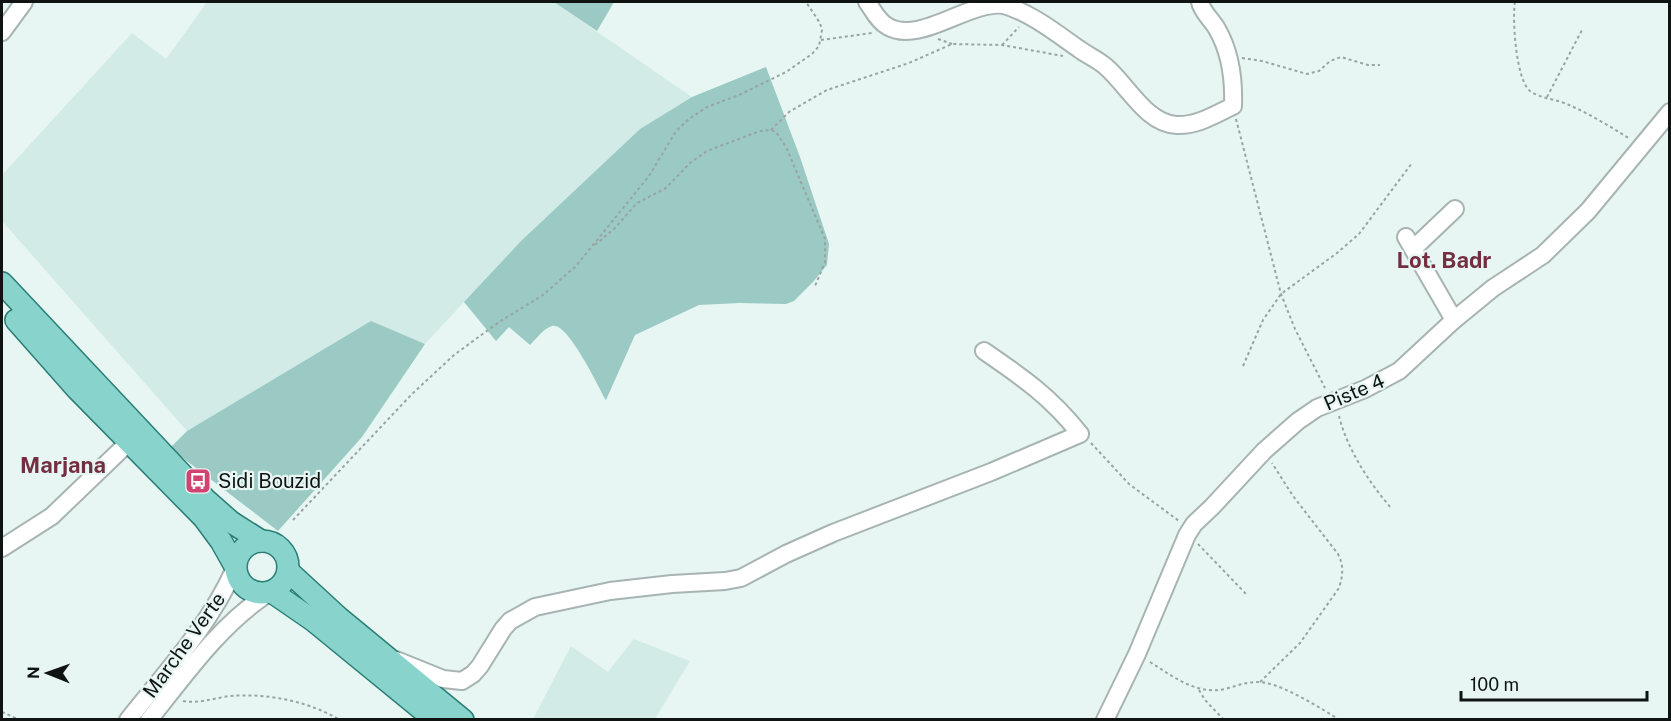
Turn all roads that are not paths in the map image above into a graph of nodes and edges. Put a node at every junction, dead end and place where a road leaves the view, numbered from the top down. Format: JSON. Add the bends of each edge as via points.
{"nodes":[{"id":1,"x":24,"y":2,"type":"edge"},
{"id":2,"x":867,"y":2,"type":"edge"},
{"id":3,"x":1200,"y":2,"type":"edge"},
{"id":4,"x":2,"y":32,"type":"edge"},
{"id":5,"x":1670,"y":112,"type":"edge"},
{"id":6,"x":1455,"y":209,"type":"dead end"},
{"id":7,"x":2,"y":283,"type":"edge"},
{"id":8,"x":2,"y":304,"type":"edge"},
{"id":9,"x":1454,"y":320,"type":"junction"},
{"id":10,"x":984,"y":351,"type":"dead end"},
{"id":11,"x":129,"y":442,"type":"junction"},
{"id":12,"x":261,"y":541,"type":"junction"},
{"id":13,"x":2,"y":548,"type":"edge"},
{"id":14,"x":235,"y":567,"type":"junction"},
{"id":15,"x":288,"y":571,"type":"junction"},
{"id":16,"x":269,"y":593,"type":"junction"},
{"id":17,"x":384,"y":655,"type":"junction"},
{"id":18,"x":128,"y":720,"type":"edge"},
{"id":19,"x":149,"y":720,"type":"edge"},
{"id":20,"x":435,"y":720,"type":"edge"},
{"id":21,"x":462,"y":720,"type":"edge"},
{"id":22,"x":1105,"y":720,"type":"edge"}],
"edges":[{"from":1,"to":4,"type":"street"},
{"from":2,"to":3,"type":"street","via":[[886,26],[895,30],[914,29],[990,3],[1006,6],[1058,33],[1107,67],[1152,115],[1166,123],[1191,124],[1233,106],[1230,58]]},
{"from":5,"to":9,"type":"street","name":"Piste 4","via":[[1588,211],[1550,248]]},
{"from":6,"to":9,"type":"street","via":[[1410,243]]},
{"from":7,"to":12,"type":"main road","via":[[205,500]]},
{"from":8,"to":11,"type":"main road"},
{"from":9,"to":22,"type":"street","name":"Piste 4","via":[[1400,371],[1317,408],[1264,451],[1189,531]]},
{"from":10,"to":17,"type":"street","via":[[1045,395],[1080,434],[824,536],[741,578],[610,591],[535,607],[510,621],[480,666],[462,681],[443,679]]},
{"from":11,"to":13,"type":"street","via":[[52,516]]},
{"from":11,"to":14,"type":"main road","via":[[204,518]]},
{"from":12,"to":14,"type":"main road","via":[[243,548]]},
{"from":12,"to":15,"type":"main road","via":[[279,547]]},
{"from":14,"to":16,"type":"main road","via":[[243,586],[254,593]]},
{"from":14,"to":18,"type":"street","name":"Marche Verte","via":[[208,618]]},
{"from":15,"to":16,"type":"main road","via":[[282,584]]},
{"from":15,"to":17,"type":"main road"},
{"from":16,"to":19,"type":"street","name":"Marche Verte","via":[[225,628]]},
{"from":16,"to":20,"type":"main road","via":[[315,621]]},
{"from":17,"to":21,"type":"main road"}]}
